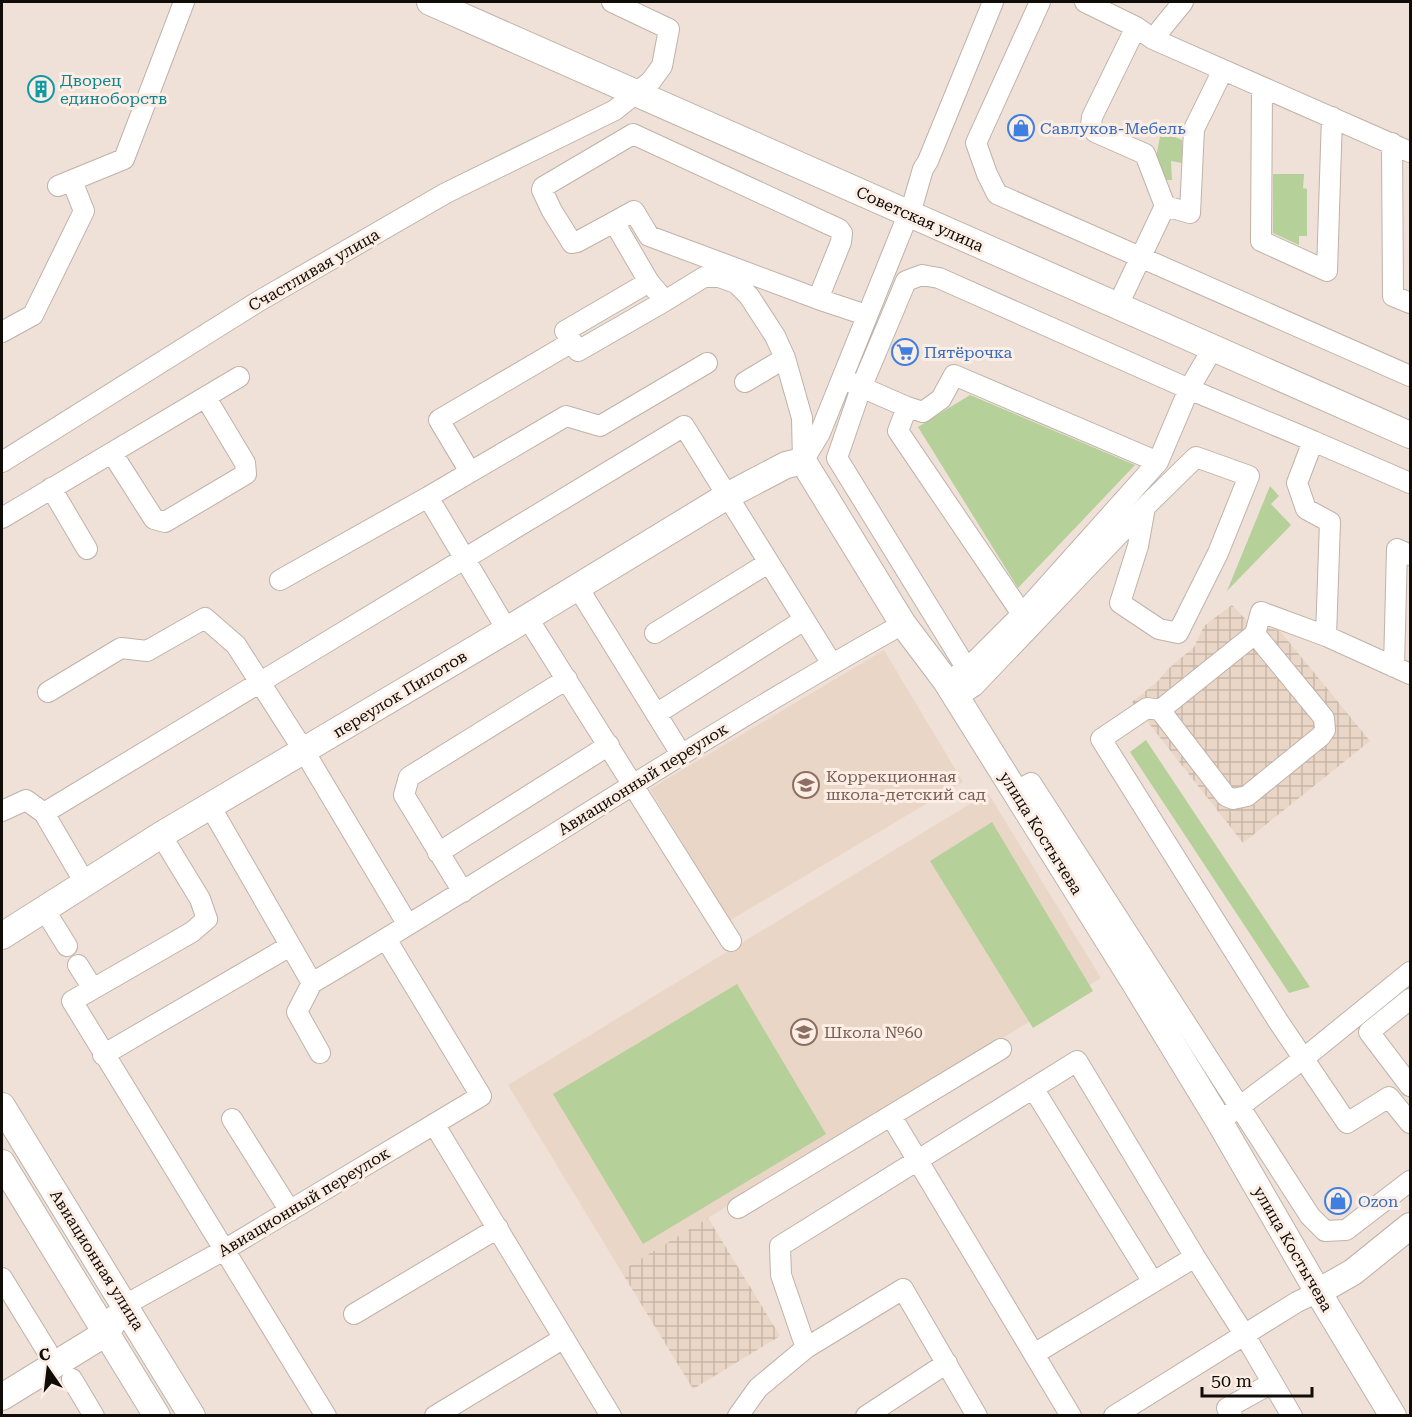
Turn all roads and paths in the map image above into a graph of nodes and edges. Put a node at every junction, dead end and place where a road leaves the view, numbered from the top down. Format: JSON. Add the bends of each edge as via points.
{"nodes":[{"id":1,"x":184,"y":2,"type":"edge"},
{"id":2,"x":430,"y":2,"type":"edge"},
{"id":3,"x":472,"y":2,"type":"edge"},
{"id":4,"x":612,"y":2,"type":"edge"},
{"id":5,"x":993,"y":2,"type":"edge"},
{"id":6,"x":1040,"y":2,"type":"edge"},
{"id":7,"x":1085,"y":2,"type":"edge"},
{"id":8,"x":1183,"y":2,"type":"edge"},
{"id":9,"x":633,"y":6,"type":"edge"},
{"id":10,"x":1136,"y":27,"type":"junction"},
{"id":11,"x":1153,"y":39,"type":"junction"},
{"id":12,"x":1223,"y":70,"type":"junction"},
{"id":13,"x":643,"y":87,"type":"junction"},
{"id":14,"x":1262,"y":87,"type":"junction"},
{"id":15,"x":1332,"y":117,"type":"junction"},
{"id":16,"x":1392,"y":143,"type":"junction"},
{"id":17,"x":1410,"y":152,"type":"edge"},
{"id":18,"x":1165,"y":206,"type":"junction"},
{"id":19,"x":911,"y":207,"type":"junction"},
{"id":20,"x":614,"y":222,"type":"junction"},
{"id":21,"x":1141,"y":258,"type":"junction"},
{"id":22,"x":650,"y":282,"type":"junction"},
{"id":23,"x":1121,"y":298,"type":"junction"},
{"id":24,"x":818,"y":299,"type":"junction"},
{"id":25,"x":665,"y":301,"type":"junction"},
{"id":26,"x":1410,"y":303,"type":"edge"},
{"id":27,"x":866,"y":315,"type":"junction"},
{"id":28,"x":2,"y":332,"type":"edge"},
{"id":29,"x":572,"y":342,"type":"junction"},
{"id":30,"x":1213,"y":348,"type":"junction"},
{"id":31,"x":785,"y":358,"type":"junction"},
{"id":32,"x":707,"y":363,"type":"dead end"},
{"id":33,"x":1410,"y":376,"type":"edge"},
{"id":34,"x":239,"y":377,"type":"dead end"},
{"id":35,"x":841,"y":377,"type":"junction"},
{"id":36,"x":745,"y":382,"type":"dead end"},
{"id":37,"x":861,"y":388,"type":"junction"},
{"id":38,"x":1189,"y":389,"type":"junction"},
{"id":39,"x":206,"y":398,"type":"junction"},
{"id":40,"x":907,"y":407,"type":"junction"},
{"id":41,"x":1410,"y":418,"type":"edge"},
{"id":42,"x":1410,"y":435,"type":"edge"},
{"id":43,"x":1313,"y":441,"type":"junction"},
{"id":44,"x":112,"y":453,"type":"junction"},
{"id":45,"x":803,"y":461,"type":"junction"},
{"id":46,"x":2,"y":462,"type":"edge"},
{"id":47,"x":1158,"y":462,"type":"junction"},
{"id":48,"x":470,"y":472,"type":"junction"},
{"id":49,"x":1410,"y":483,"type":"edge"},
{"id":50,"x":51,"y":488,"type":"junction"},
{"id":51,"x":727,"y":496,"type":"junction"},
{"id":52,"x":428,"y":497,"type":"junction"},
{"id":53,"x":1146,"y":507,"type":"junction"},
{"id":54,"x":2,"y":518,"type":"edge"},
{"id":55,"x":87,"y":549,"type":"dead end"},
{"id":56,"x":1410,"y":555,"type":"edge"},
{"id":57,"x":465,"y":559,"type":"junction"},
{"id":58,"x":768,"y":563,"type":"junction"},
{"id":59,"x":280,"y":580,"type":"dead end"},
{"id":60,"x":577,"y":586,"type":"junction"},
{"id":61,"x":1022,"y":614,"type":"junction"},
{"id":62,"x":804,"y":620,"type":"junction"},
{"id":63,"x":517,"y":624,"type":"junction"},
{"id":64,"x":903,"y":624,"type":"junction"},
{"id":65,"x":655,"y":633,"type":"dead end"},
{"id":66,"x":1255,"y":633,"type":"junction"},
{"id":67,"x":1326,"y":636,"type":"junction"},
{"id":68,"x":832,"y":664,"type":"junction"},
{"id":69,"x":1402,"y":670,"type":"edge"},
{"id":70,"x":567,"y":680,"type":"junction"},
{"id":71,"x":259,"y":682,"type":"junction"},
{"id":72,"x":956,"y":683,"type":"junction"},
{"id":73,"x":48,"y":692,"type":"dead end"},
{"id":74,"x":1160,"y":711,"type":"junction"},
{"id":75,"x":656,"y":714,"type":"junction"},
{"id":76,"x":609,"y":745,"type":"junction"},
{"id":77,"x":304,"y":751,"type":"junction"},
{"id":78,"x":681,"y":754,"type":"junction"},
{"id":79,"x":634,"y":784,"type":"junction"},
{"id":80,"x":210,"y":806,"type":"junction"},
{"id":81,"x":2,"y":811,"type":"edge"},
{"id":82,"x":44,"y":813,"type":"junction"},
{"id":83,"x":160,"y":835,"type":"junction"},
{"id":84,"x":438,"y":853,"type":"junction"},
{"id":85,"x":85,"y":884,"type":"junction"},
{"id":86,"x":463,"y":892,"type":"junction"},
{"id":87,"x":44,"y":909,"type":"junction"},
{"id":88,"x":408,"y":925,"type":"junction"},
{"id":89,"x":2,"y":936,"type":"edge"},
{"id":90,"x":386,"y":939,"type":"junction"},
{"id":91,"x":731,"y":941,"type":"dead end"},
{"id":92,"x":67,"y":946,"type":"dead end"},
{"id":93,"x":290,"y":946,"type":"junction"},
{"id":94,"x":78,"y":965,"type":"dead end"},
{"id":95,"x":1410,"y":972,"type":"edge"},
{"id":96,"x":312,"y":983,"type":"junction"},
{"id":97,"x":93,"y":988,"type":"junction"},
{"id":98,"x":1410,"y":999,"type":"edge"},
{"id":99,"x":1001,"y":1049,"type":"dead end"},
{"id":100,"x":320,"y":1053,"type":"dead end"},
{"id":101,"x":104,"y":1055,"type":"junction"},
{"id":102,"x":1303,"y":1059,"type":"junction"},
{"id":103,"x":1410,"y":1086,"type":"edge"},
{"id":104,"x":1033,"y":1088,"type":"junction"},
{"id":105,"x":2,"y":1106,"type":"edge"},
{"id":106,"x":1230,"y":1114,"type":"junction"},
{"id":107,"x":891,"y":1116,"type":"junction"},
{"id":108,"x":232,"y":1119,"type":"dead end"},
{"id":109,"x":1410,"y":1123,"type":"edge"},
{"id":110,"x":434,"y":1124,"type":"junction"},
{"id":111,"x":918,"y":1160,"type":"junction"},
{"id":112,"x":2,"y":1163,"type":"edge"},
{"id":113,"x":1410,"y":1181,"type":"edge"},
{"id":114,"x":738,"y":1208,"type":"dead end"},
{"id":115,"x":290,"y":1211,"type":"junction"},
{"id":116,"x":1410,"y":1226,"type":"edge"},
{"id":117,"x":498,"y":1228,"type":"junction"},
{"id":118,"x":224,"y":1250,"type":"junction"},
{"id":119,"x":1195,"y":1257,"type":"junction"},
{"id":120,"x":2,"y":1278,"type":"edge"},
{"id":121,"x":1153,"y":1282,"type":"junction"},
{"id":122,"x":1318,"y":1292,"type":"junction"},
{"id":123,"x":125,"y":1305,"type":"junction"},
{"id":124,"x":354,"y":1314,"type":"dead end"},
{"id":125,"x":102,"y":1327,"type":"junction"},
{"id":126,"x":1244,"y":1334,"type":"junction"},
{"id":127,"x":564,"y":1338,"type":"junction"},
{"id":128,"x":806,"y":1348,"type":"junction"},
{"id":129,"x":47,"y":1351,"type":"junction"},
{"id":130,"x":1034,"y":1354,"type":"junction"},
{"id":131,"x":947,"y":1363,"type":"junction"},
{"id":132,"x":2,"y":1378,"type":"edge"},
{"id":133,"x":72,"y":1379,"type":"dead end"},
{"id":134,"x":1272,"y":1383,"type":"junction"},
{"id":135,"x":2,"y":1397,"type":"edge"},
{"id":136,"x":1116,"y":1415,"type":"edge"},
{"id":137,"x":94,"y":1416,"type":"edge"},
{"id":138,"x":157,"y":1416,"type":"edge"},
{"id":139,"x":192,"y":1416,"type":"edge"},
{"id":140,"x":326,"y":1416,"type":"edge"},
{"id":141,"x":435,"y":1416,"type":"edge"},
{"id":142,"x":611,"y":1416,"type":"edge"},
{"id":143,"x":738,"y":1416,"type":"edge"},
{"id":144,"x":866,"y":1416,"type":"edge"},
{"id":145,"x":977,"y":1416,"type":"edge"},
{"id":146,"x":1071,"y":1416,"type":"edge"},
{"id":147,"x":1232,"y":1416,"type":"edge"},
{"id":148,"x":1292,"y":1416,"type":"edge"},
{"id":149,"x":1393,"y":1416,"type":"edge"}],
"edges":[{"from":1,"to":28,"type":"street","via":[[124,159],[65,184],[84,211],[33,315]]},
{"from":2,"to":13,"type":"main road","name":"Советская улица"},
{"from":3,"to":13,"type":"main road","name":"Советская улица"},
{"from":4,"to":9,"type":"street"},
{"from":5,"to":19,"type":"street"},
{"from":6,"to":21,"type":"street","via":[[976,143],[987,174],[997,194]]},
{"from":7,"to":10,"type":"street"},
{"from":8,"to":11,"type":"street"},
{"from":9,"to":13,"type":"street","via":[[669,29],[662,66]]},
{"from":10,"to":11,"type":"street"},
{"from":10,"to":18,"type":"street","via":[[1091,125],[1095,132],[1145,154]]},
{"from":11,"to":12,"type":"street"},
{"from":12,"to":14,"type":"street"},
{"from":12,"to":18,"type":"street","via":[[1194,129],[1190,213]]},
{"from":13,"to":19,"type":"main road","name":"Советская улица"},
{"from":13,"to":46,"type":"street","name":"Счастливая улица","via":[[615,110],[446,193],[259,301]]},
{"from":14,"to":15,"type":"street"},
{"from":14,"to":15,"type":"street","via":[[1261,241],[1327,271]]},
{"from":15,"to":16,"type":"street"},
{"from":16,"to":17,"type":"street"},
{"from":16,"to":26,"type":"street","via":[[1393,296]]},
{"from":18,"to":21,"type":"street"},
{"from":19,"to":23,"type":"main road","name":"Советская улица"},
{"from":19,"to":27,"type":"street"},
{"from":20,"to":22,"type":"street"},
{"from":20,"to":24,"type":"street","via":[[634,211],[649,236]]},
{"from":20,"to":24,"type":"street","via":[[572,243],[542,190],[633,134],[839,229],[841,242]]},
{"from":21,"to":23,"type":"street"},
{"from":21,"to":33,"type":"street"},
{"from":22,"to":25,"type":"street"},
{"from":22,"to":29,"type":"street","via":[[565,330]]},
{"from":23,"to":30,"type":"main road","name":"Советская улица"},
{"from":23,"to":41,"type":"main road","name":"Советская улица"},
{"from":24,"to":27,"type":"street"},
{"from":25,"to":29,"type":"street","via":[[578,351]]},
{"from":25,"to":31,"type":"street","via":[[704,277],[735,283],[754,304]]},
{"from":27,"to":35,"type":"street"},
{"from":29,"to":48,"type":"street","via":[[439,420]]},
{"from":30,"to":38,"type":"street"},
{"from":30,"to":42,"type":"main road","name":"Советская улица"},
{"from":31,"to":36,"type":"street"},
{"from":31,"to":45,"type":"street","via":[[802,418]]},
{"from":32,"to":48,"type":"street","via":[[600,426],[566,416]]},
{"from":34,"to":39,"type":"street"},
{"from":35,"to":37,"type":"street"},
{"from":35,"to":45,"type":"street","via":[[820,433]]},
{"from":37,"to":38,"type":"street","via":[[906,281],[922,275],[939,278]]},
{"from":37,"to":40,"type":"street"},
{"from":37,"to":72,"type":"street","via":[[837,458]]},
{"from":38,"to":43,"type":"street"},
{"from":38,"to":47,"type":"street"},
{"from":39,"to":44,"type":"street"},
{"from":39,"to":44,"type":"street","via":[[245,462],[246,474],[165,522],[154,519]]},
{"from":40,"to":47,"type":"street","via":[[923,412],[941,399],[954,375]]},
{"from":40,"to":61,"type":"street","via":[[898,431]]},
{"from":43,"to":49,"type":"street"},
{"from":43,"to":67,"type":"street","via":[[1297,483],[1306,509],[1330,522]]},
{"from":44,"to":50,"type":"street"},
{"from":45,"to":51,"type":"main road","name":"переулок Пилотов","via":[[786,465]]},
{"from":45,"to":64,"type":"main road","name":"улица Костычева"},
{"from":47,"to":61,"type":"street"},
{"from":48,"to":52,"type":"street"},
{"from":50,"to":54,"type":"street"},
{"from":50,"to":55,"type":"street"},
{"from":51,"to":57,"type":"street","via":[[684,426]]},
{"from":51,"to":58,"type":"street"},
{"from":51,"to":60,"type":"main road","name":"переулок Пилотов"},
{"from":52,"to":57,"type":"street"},
{"from":52,"to":59,"type":"street"},
{"from":53,"to":53,"type":"street","via":[[1196,457],[1249,476],[1218,553],[1178,633],[1159,629],[1120,603]]},
{"from":53,"to":72,"type":"street","via":[[982,678]]},
{"from":56,"to":69,"type":"street","via":[[1397,549]]},
{"from":57,"to":63,"type":"street"},
{"from":57,"to":71,"type":"street"},
{"from":58,"to":62,"type":"street"},
{"from":58,"to":65,"type":"street"},
{"from":60,"to":63,"type":"main road","name":"переулок Пилотов"},
{"from":60,"to":75,"type":"street"},
{"from":61,"to":72,"type":"street"},
{"from":62,"to":68,"type":"street"},
{"from":62,"to":75,"type":"street"},
{"from":63,"to":70,"type":"street"},
{"from":63,"to":77,"type":"main road","name":"переулок Пилотов"},
{"from":64,"to":68,"type":"street","name":"Авиационный переулок"},
{"from":64,"to":72,"type":"main road","name":"улица Костычева"},
{"from":66,"to":67,"type":"street","via":[[1261,612]]},
{"from":66,"to":74,"type":"street"},
{"from":66,"to":74,"type":"street","via":[[1324,718],[1321,736],[1247,796],[1233,799],[1226,796]]},
{"from":67,"to":69,"type":"street"},
{"from":68,"to":78,"type":"street","name":"Авиационный переулок"},
{"from":70,"to":76,"type":"street"},
{"from":70,"to":84,"type":"street","via":[[409,777],[404,795]]},
{"from":71,"to":73,"type":"street","via":[[236,645],[205,618],[147,651],[121,648]]},
{"from":71,"to":77,"type":"street"},
{"from":71,"to":82,"type":"street"},
{"from":72,"to":106,"type":"main road","name":"улица Костычева","via":[[1016,791]]},
{"from":74,"to":102,"type":"street","via":[[1147,708],[1097,732]]},
{"from":75,"to":78,"type":"street"},
{"from":76,"to":79,"type":"street"},
{"from":76,"to":84,"type":"street"},
{"from":77,"to":80,"type":"main road","name":"переулок Пилотов"},
{"from":77,"to":88,"type":"street"},
{"from":78,"to":79,"type":"street","name":"Авиационный переулок"},
{"from":79,"to":86,"type":"street","name":"Авиационный переулок"},
{"from":79,"to":91,"type":"street"},
{"from":80,"to":83,"type":"main road","name":"переулок Пилотов"},
{"from":80,"to":93,"type":"street"},
{"from":81,"to":82,"type":"street","via":[[26,800]]},
{"from":82,"to":85,"type":"street"},
{"from":83,"to":85,"type":"main road","name":"переулок Пилотов"},
{"from":83,"to":97,"type":"street","via":[[200,898],[207,919],[192,932]]},
{"from":84,"to":86,"type":"street"},
{"from":85,"to":87,"type":"main road","name":"переулок Пилотов"},
{"from":86,"to":88,"type":"street","name":"Авиационный переулок"},
{"from":87,"to":89,"type":"main road","name":"переулок Пилотов"},
{"from":87,"to":92,"type":"street"},
{"from":88,"to":90,"type":"street","name":"Авиационный переулок"},
{"from":90,"to":96,"type":"street","name":"Авиационный переулок"},
{"from":90,"to":110,"type":"street","name":"Авиационный переулок","via":[[482,1096]]},
{"from":93,"to":96,"type":"street"},
{"from":93,"to":101,"type":"street"},
{"from":94,"to":97,"type":"street"},
{"from":95,"to":102,"type":"street"},
{"from":96,"to":100,"type":"street","via":[[297,1012]]},
{"from":97,"to":101,"type":"street","via":[[72,1001]]},
{"from":98,"to":103,"type":"street","via":[[1369,1032]]},
{"from":99,"to":107,"type":"street"},
{"from":101,"to":118,"type":"street"},
{"from":102,"to":106,"type":"street"},
{"from":102,"to":109,"type":"street","via":[[1347,1123],[1389,1097]]},
{"from":104,"to":111,"type":"street"},
{"from":104,"to":119,"type":"street","via":[[1077,1061]]},
{"from":104,"to":121,"type":"street"},
{"from":105,"to":123,"type":"main road","name":"Авиационная улица"},
{"from":106,"to":113,"type":"street","via":[[1325,1231],[1346,1230]]},
{"from":106,"to":122,"type":"main road","name":"улица Костычева"},
{"from":107,"to":111,"type":"street"},
{"from":107,"to":114,"type":"street"},
{"from":108,"to":115,"type":"street"},
{"from":110,"to":115,"type":"street","name":"Авиационный переулок"},
{"from":110,"to":117,"type":"street"},
{"from":111,"to":128,"type":"street","via":[[780,1246],[781,1275]]},
{"from":111,"to":130,"type":"street"},
{"from":112,"to":125,"type":"main road","name":"Авиационная улица"},
{"from":115,"to":118,"type":"street","name":"Авиационный переулок"},
{"from":116,"to":122,"type":"main road","via":[[1353,1272]]},
{"from":117,"to":124,"type":"street"},
{"from":117,"to":127,"type":"street"},
{"from":118,"to":123,"type":"street","name":"Авиационный переулок"},
{"from":118,"to":140,"type":"street"},
{"from":119,"to":121,"type":"street"},
{"from":119,"to":126,"type":"street"},
{"from":120,"to":129,"type":"street"},
{"from":121,"to":130,"type":"street"},
{"from":122,"to":126,"type":"street"},
{"from":122,"to":149,"type":"main road","name":"улица Костычева"},
{"from":123,"to":125,"type":"main road"},
{"from":123,"to":139,"type":"main road","name":"Авиационная улица"},
{"from":125,"to":129,"type":"main road"},
{"from":125,"to":135,"type":"main road"},
{"from":125,"to":138,"type":"main road","name":"Авиационная улица"},
{"from":126,"to":134,"type":"street"},
{"from":126,"to":136,"type":"street"},
{"from":127,"to":141,"type":"street"},
{"from":127,"to":142,"type":"street"},
{"from":128,"to":131,"type":"street","via":[[903,1289]]},
{"from":128,"to":143,"type":"street","via":[[758,1388]]},
{"from":129,"to":132,"type":"main road"},
{"from":130,"to":146,"type":"street"},
{"from":131,"to":144,"type":"street"},
{"from":131,"to":145,"type":"street"},
{"from":133,"to":137,"type":"street"},
{"from":134,"to":147,"type":"street","via":[[1227,1408]]},
{"from":134,"to":148,"type":"street"}]}
